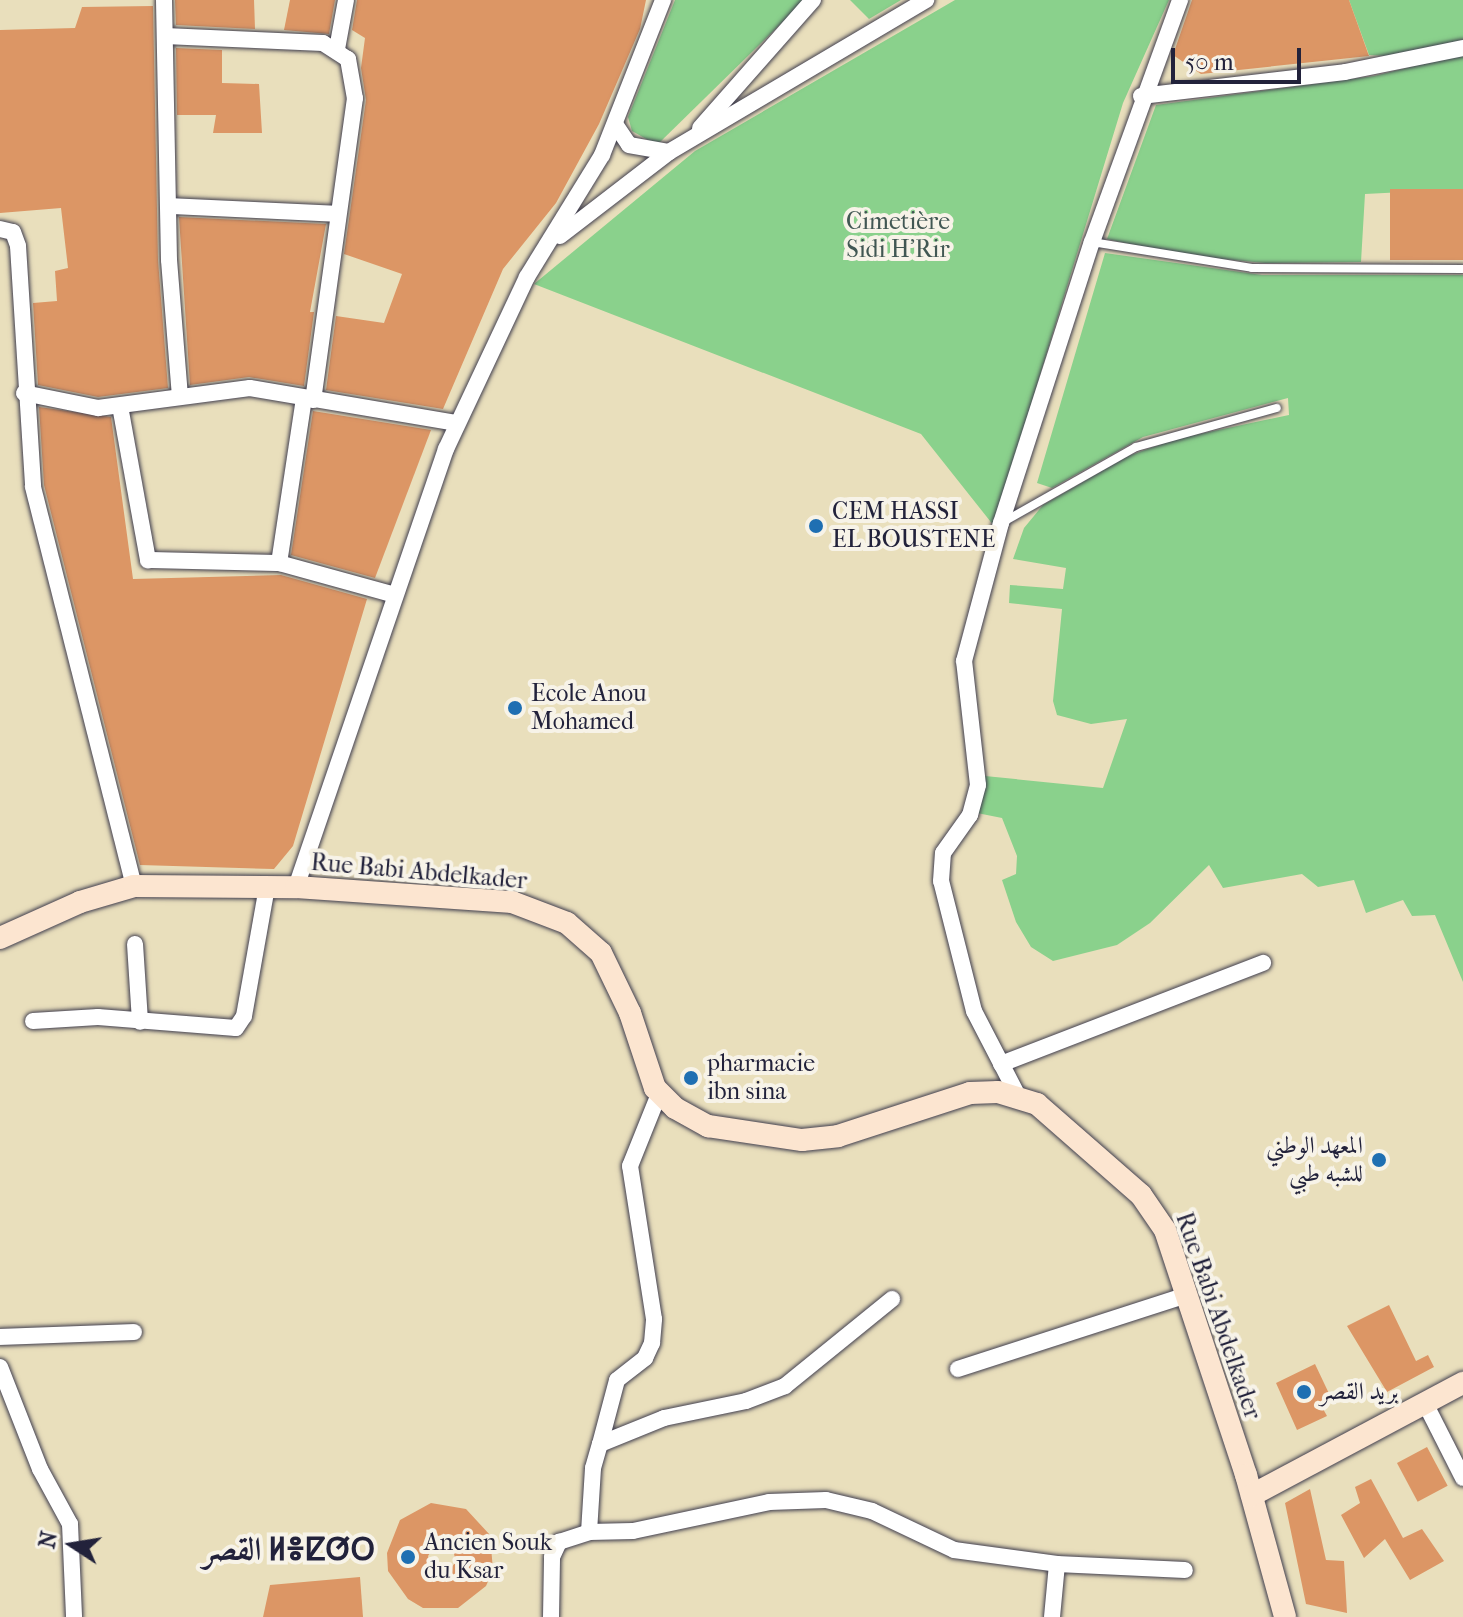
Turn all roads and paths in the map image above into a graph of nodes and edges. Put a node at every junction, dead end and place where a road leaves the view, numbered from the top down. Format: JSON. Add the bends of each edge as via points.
{"nodes":[{"id":1,"x":164,"y":0,"type":"edge"},
{"id":2,"x":346,"y":0,"type":"edge"},
{"id":3,"x":663,"y":0,"type":"edge"},
{"id":4,"x":813,"y":0,"type":"edge"},
{"id":5,"x":926,"y":0,"type":"edge"},
{"id":6,"x":1180,"y":0,"type":"edge"},
{"id":7,"x":165,"y":36,"type":"junction"},
{"id":8,"x":1463,"y":48,"type":"edge"},
{"id":9,"x":337,"y":49,"type":"junction"},
{"id":10,"x":1141,"y":96,"type":"junction"},
{"id":11,"x":615,"y":124,"type":"junction"},
{"id":12,"x":692,"y":138,"type":"junction"},
{"id":13,"x":669,"y":152,"type":"junction"},
{"id":14,"x":170,"y":206,"type":"junction"},
{"id":15,"x":338,"y":214,"type":"junction"},
{"id":16,"x":0,"y":229,"type":"edge"},
{"id":17,"x":1092,"y":242,"type":"junction"},
{"id":18,"x":541,"y":253,"type":"junction"},
{"id":19,"x":1463,"y":269,"type":"edge"},
{"id":20,"x":24,"y":393,"type":"junction"},
{"id":21,"x":180,"y":397,"type":"junction"},
{"id":22,"x":308,"y":399,"type":"junction"},
{"id":23,"x":120,"y":406,"type":"junction"},
{"id":24,"x":1277,"y":408,"type":"dead end"},
{"id":25,"x":457,"y":423,"type":"junction"},
{"id":26,"x":1001,"y":523,"type":"junction"},
{"id":27,"x":279,"y":563,"type":"junction"},
{"id":28,"x":395,"y":595,"type":"junction"},
{"id":29,"x":134,"y":886,"type":"junction"},
{"id":30,"x":267,"y":887,"type":"junction"},
{"id":31,"x":296,"y":887,"type":"junction"},
{"id":32,"x":0,"y":938,"type":"edge"},
{"id":33,"x":135,"y":944,"type":"dead end"},
{"id":34,"x":1263,"y":963,"type":"dead end"},
{"id":35,"x":33,"y":1021,"type":"dead end"},
{"id":36,"x":140,"y":1022,"type":"junction"},
{"id":37,"x":1001,"y":1064,"type":"junction"},
{"id":38,"x":659,"y":1094,"type":"junction"},
{"id":39,"x":1018,"y":1096,"type":"junction"},
{"id":40,"x":1187,"y":1295,"type":"junction"},
{"id":41,"x":892,"y":1299,"type":"dead end"},
{"id":42,"x":134,"y":1332,"type":"dead end"},
{"id":43,"x":0,"y":1337,"type":"edge"},
{"id":44,"x":0,"y":1367,"type":"edge"},
{"id":45,"x":958,"y":1369,"type":"dead end"},
{"id":46,"x":1463,"y":1383,"type":"edge"},
{"id":47,"x":1425,"y":1403,"type":"junction"},
{"id":48,"x":600,"y":1444,"type":"junction"},
{"id":49,"x":1463,"y":1478,"type":"edge"},
{"id":50,"x":1252,"y":1495,"type":"junction"},
{"id":51,"x":589,"y":1532,"type":"junction"},
{"id":52,"x":1057,"y":1564,"type":"junction"},
{"id":53,"x":1185,"y":1570,"type":"dead end"},
{"id":54,"x":74,"y":1617,"type":"edge"},
{"id":55,"x":551,"y":1617,"type":"edge"},
{"id":56,"x":1052,"y":1617,"type":"edge"},
{"id":57,"x":1285,"y":1617,"type":"edge"}],
"edges":[{"from":1,"to":7,"type":"street"},
{"from":2,"to":9,"type":"street"},
{"from":3,"to":11,"type":"street"},
{"from":4,"to":12,"type":"street"},
{"from":5,"to":12,"type":"street"},
{"from":6,"to":10,"type":"street"},
{"from":7,"to":9,"type":"street","via":[[323,43]]},
{"from":7,"to":14,"type":"street"},
{"from":8,"to":10,"type":"street","via":[[1345,72]]},
{"from":9,"to":15,"type":"street","via":[[348,59],[355,98]]},
{"from":10,"to":17,"type":"street"},
{"from":11,"to":13,"type":"street","via":[[629,145]]},
{"from":11,"to":18,"type":"street","via":[[588,180]]},
{"from":12,"to":13,"type":"street"},
{"from":13,"to":18,"type":"street"},
{"from":14,"to":15,"type":"street"},
{"from":14,"to":21,"type":"street"},
{"from":15,"to":22,"type":"street"},
{"from":16,"to":20,"type":"street","via":[[13,232],[18,246]]},
{"from":17,"to":19,"type":"lane","via":[[1252,268]]},
{"from":17,"to":26,"type":"street"},
{"from":18,"to":25,"type":"street"},
{"from":20,"to":23,"type":"street","via":[[98,408]]},
{"from":20,"to":29,"type":"street","via":[[35,499]]},
{"from":21,"to":22,"type":"street","via":[[250,388]]},
{"from":21,"to":23,"type":"street"},
{"from":22,"to":25,"type":"street"},
{"from":22,"to":27,"type":"street"},
{"from":23,"to":27,"type":"street","via":[[148,560]]},
{"from":24,"to":26,"type":"lane","via":[[1136,447]]},
{"from":25,"to":28,"type":"street"},
{"from":26,"to":37,"type":"street","via":[[964,661],[977,794],[970,815],[943,853],[940,869],[960,968],[974,1011]]},
{"from":27,"to":28,"type":"street"},
{"from":28,"to":31,"type":"street"},
{"from":29,"to":30,"type":"main road","name":"Rue Babi Abdelkader"},
{"from":29,"to":32,"type":"main road","name":"Rue Babi Abdelkader","via":[[80,902]]},
{"from":30,"to":31,"type":"main road","name":"Rue Babi Abdelkader"},
{"from":30,"to":36,"type":"street","via":[[241,1023],[223,1030]]},
{"from":31,"to":38,"type":"main road","name":"Rue Babi Abdelkader","via":[[512,902],[567,923],[601,953],[615,978]]},
{"from":33,"to":36,"type":"street"},
{"from":34,"to":37,"type":"street"},
{"from":35,"to":36,"type":"street","via":[[70,1017]]},
{"from":37,"to":39,"type":"street"},
{"from":38,"to":39,"type":"main road","name":"Rue Babi Abdelkader","via":[[708,1126],[802,1140],[865,1128],[962,1095]]},
{"from":38,"to":48,"type":"street","via":[[630,1166],[652,1303],[652,1343],[645,1358],[617,1380]]},
{"from":39,"to":40,"type":"main road","name":"Rue Babi Abdelkader","via":[[1056,1117],[1141,1195],[1165,1230]]},
{"from":40,"to":45,"type":"street"},
{"from":40,"to":50,"type":"main road","name":"Rue Babi Abdelkader"},
{"from":41,"to":48,"type":"street","via":[[785,1386],[746,1401],[664,1418]]},
{"from":42,"to":43,"type":"street"},
{"from":44,"to":54,"type":"street","via":[[40,1469],[70,1524]]},
{"from":46,"to":47,"type":"main road"},
{"from":47,"to":49,"type":"street"},
{"from":47,"to":50,"type":"main road"},
{"from":48,"to":51,"type":"street"},
{"from":50,"to":57,"type":"main road","name":"Rue Babi Abdelkader"},
{"from":51,"to":52,"type":"street","via":[[633,1531],[769,1502],[826,1500],[872,1511],[935,1546]]},
{"from":51,"to":55,"type":"street","via":[[555,1547]]},
{"from":52,"to":53,"type":"street"},
{"from":52,"to":56,"type":"street"}]}
